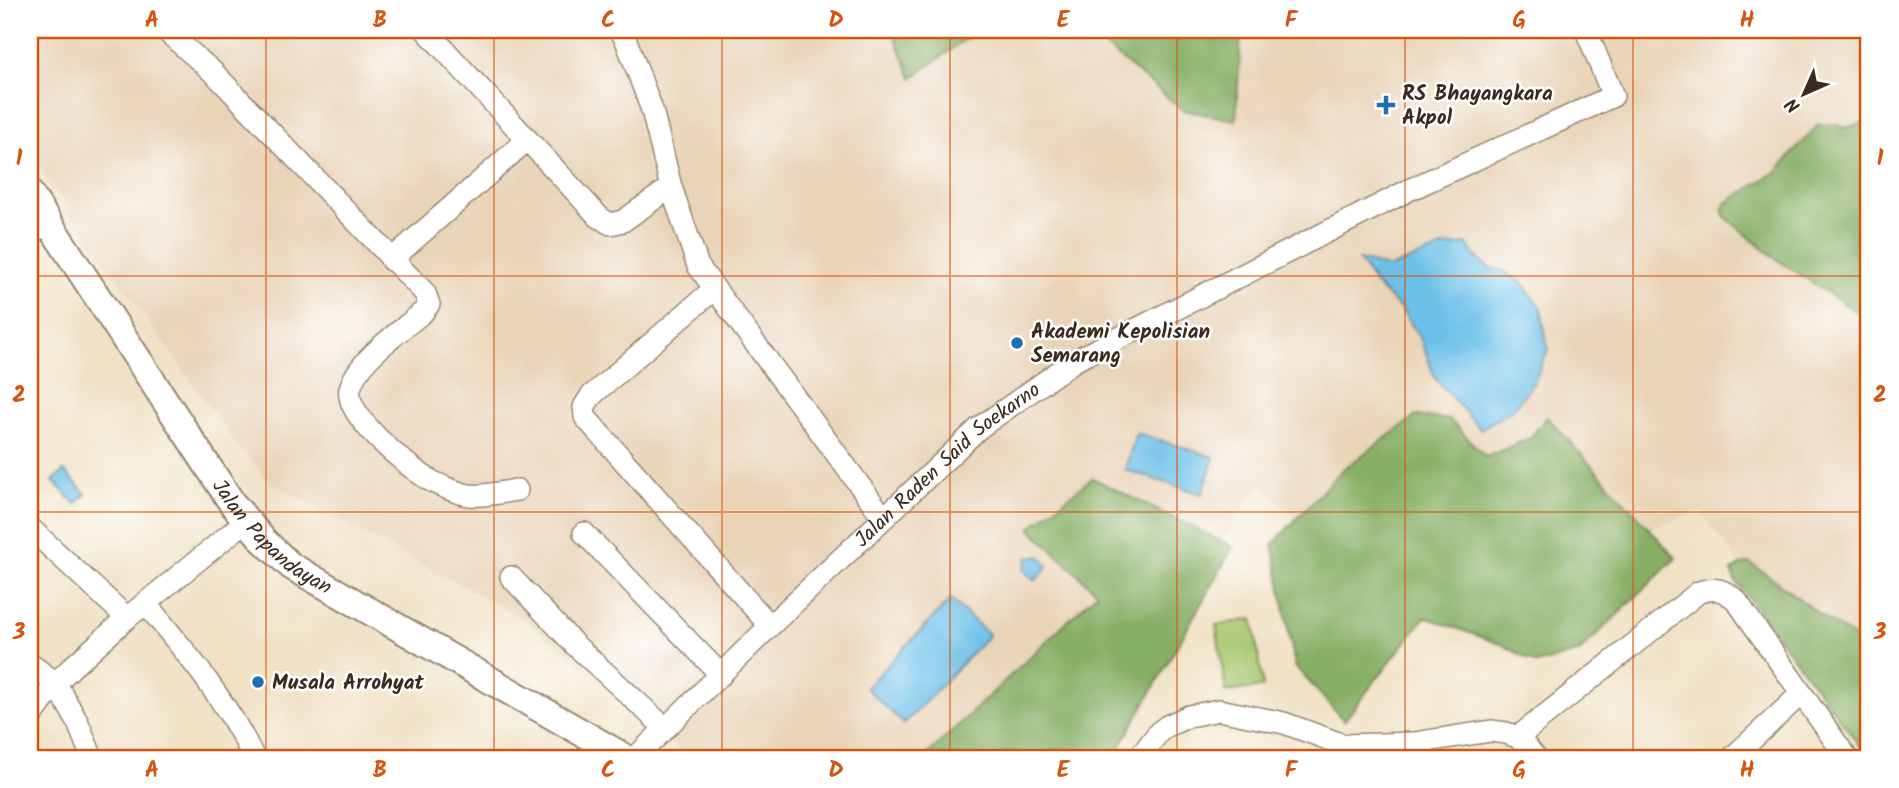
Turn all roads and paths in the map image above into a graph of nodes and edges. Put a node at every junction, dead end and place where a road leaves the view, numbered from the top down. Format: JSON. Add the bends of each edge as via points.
{"nodes":[{"id":1,"x":164,"y":30,"type":"edge"},
{"id":2,"x":426,"y":30,"type":"edge"},
{"id":3,"x":620,"y":30,"type":"edge"},
{"id":4,"x":1586,"y":30,"type":"edge"},
{"id":5,"x":527,"y":140,"type":"junction"},
{"id":6,"x":671,"y":187,"type":"junction"},
{"id":7,"x":30,"y":194,"type":"edge"},
{"id":8,"x":40,"y":228,"type":"edge"},
{"id":9,"x":391,"y":260,"type":"junction"},
{"id":10,"x":714,"y":289,"type":"junction"},
{"id":11,"x":517,"y":491,"type":"dead end"},
{"id":12,"x":883,"y":517,"type":"junction"},
{"id":13,"x":246,"y":521,"type":"junction"},
{"id":14,"x":30,"y":528,"type":"edge"},
{"id":15,"x":584,"y":533,"type":"dead end"},
{"id":16,"x":511,"y":577,"type":"dead end"},
{"id":17,"x":146,"y":604,"type":"junction"},
{"id":18,"x":127,"y":618,"type":"junction"},
{"id":19,"x":770,"y":626,"type":"junction"},
{"id":20,"x":30,"y":664,"type":"edge"},
{"id":21,"x":721,"y":675,"type":"junction"},
{"id":22,"x":56,"y":682,"type":"junction"},
{"id":23,"x":1801,"y":694,"type":"junction"},
{"id":24,"x":30,"y":718,"type":"edge"},
{"id":25,"x":665,"y":728,"type":"junction"},
{"id":26,"x":1518,"y":737,"type":"junction"},
{"id":27,"x":1436,"y":740,"type":"junction"},
{"id":28,"x":1339,"y":752,"type":"edge"},
{"id":29,"x":92,"y":758,"type":"edge"},
{"id":30,"x":254,"y":758,"type":"edge"},
{"id":31,"x":626,"y":758,"type":"edge"},
{"id":32,"x":635,"y":758,"type":"edge"},
{"id":33,"x":1139,"y":758,"type":"edge"},
{"id":34,"x":1425,"y":758,"type":"edge"},
{"id":35,"x":1536,"y":758,"type":"edge"},
{"id":36,"x":1732,"y":758,"type":"edge"},
{"id":37,"x":1847,"y":758,"type":"edge"}],
"edges":[{"from":1,"to":9,"type":"street","via":[[214,73]]},
{"from":2,"to":5,"type":"street"},
{"from":3,"to":6,"type":"street","via":[[652,110]]},
{"from":4,"to":12,"type":"street","name":"Jalan Raden Said Soekarno","via":[[1613,96],[1409,190],[1074,361],[992,418]]},
{"from":5,"to":6,"type":"street","via":[[610,224],[624,221]]},
{"from":5,"to":9,"type":"street"},
{"from":6,"to":10,"type":"street","via":[[698,266]]},
{"from":7,"to":8,"type":"main road","name":"Jalan Papandayan"},
{"from":8,"to":13,"type":"main road","name":"Jalan Papandayan"},
{"from":9,"to":11,"type":"street","via":[[425,293],[429,304],[360,367],[349,393],[351,405],[374,436],[429,480],[469,495]]},
{"from":10,"to":12,"type":"street"},
{"from":10,"to":19,"type":"street","via":[[591,396],[584,407],[585,417]]},
{"from":12,"to":19,"type":"street","name":"Jalan Raden Said Soekarno"},
{"from":13,"to":17,"type":"street"},
{"from":13,"to":31,"type":"main road","name":"Jalan Papandayan","via":[[290,566]]},
{"from":14,"to":18,"type":"street"},
{"from":15,"to":21,"type":"street"},
{"from":16,"to":25,"type":"street","via":[[575,645]]},
{"from":17,"to":18,"type":"street"},
{"from":17,"to":30,"type":"street","via":[[236,722]]},
{"from":18,"to":22,"type":"street"},
{"from":19,"to":21,"type":"street","name":"Jalan Raden Said Soekarno"},
{"from":20,"to":22,"type":"street"},
{"from":21,"to":25,"type":"street","name":"Jalan Raden Said Soekarno"},
{"from":22,"to":24,"type":"street"},
{"from":22,"to":29,"type":"street"},
{"from":23,"to":26,"type":"street","via":[[1736,600],[1714,588],[1699,593]]},
{"from":23,"to":36,"type":"street"},
{"from":23,"to":37,"type":"street"},
{"from":25,"to":32,"type":"street","name":"Jalan Raden Said Soekarno"},
{"from":26,"to":27,"type":"street","via":[[1491,731]]},
{"from":26,"to":35,"type":"street"},
{"from":27,"to":28,"type":"street"},
{"from":27,"to":34,"type":"street"},
{"from":28,"to":33,"type":"street","via":[[1284,723],[1219,710],[1167,726]]}]}
